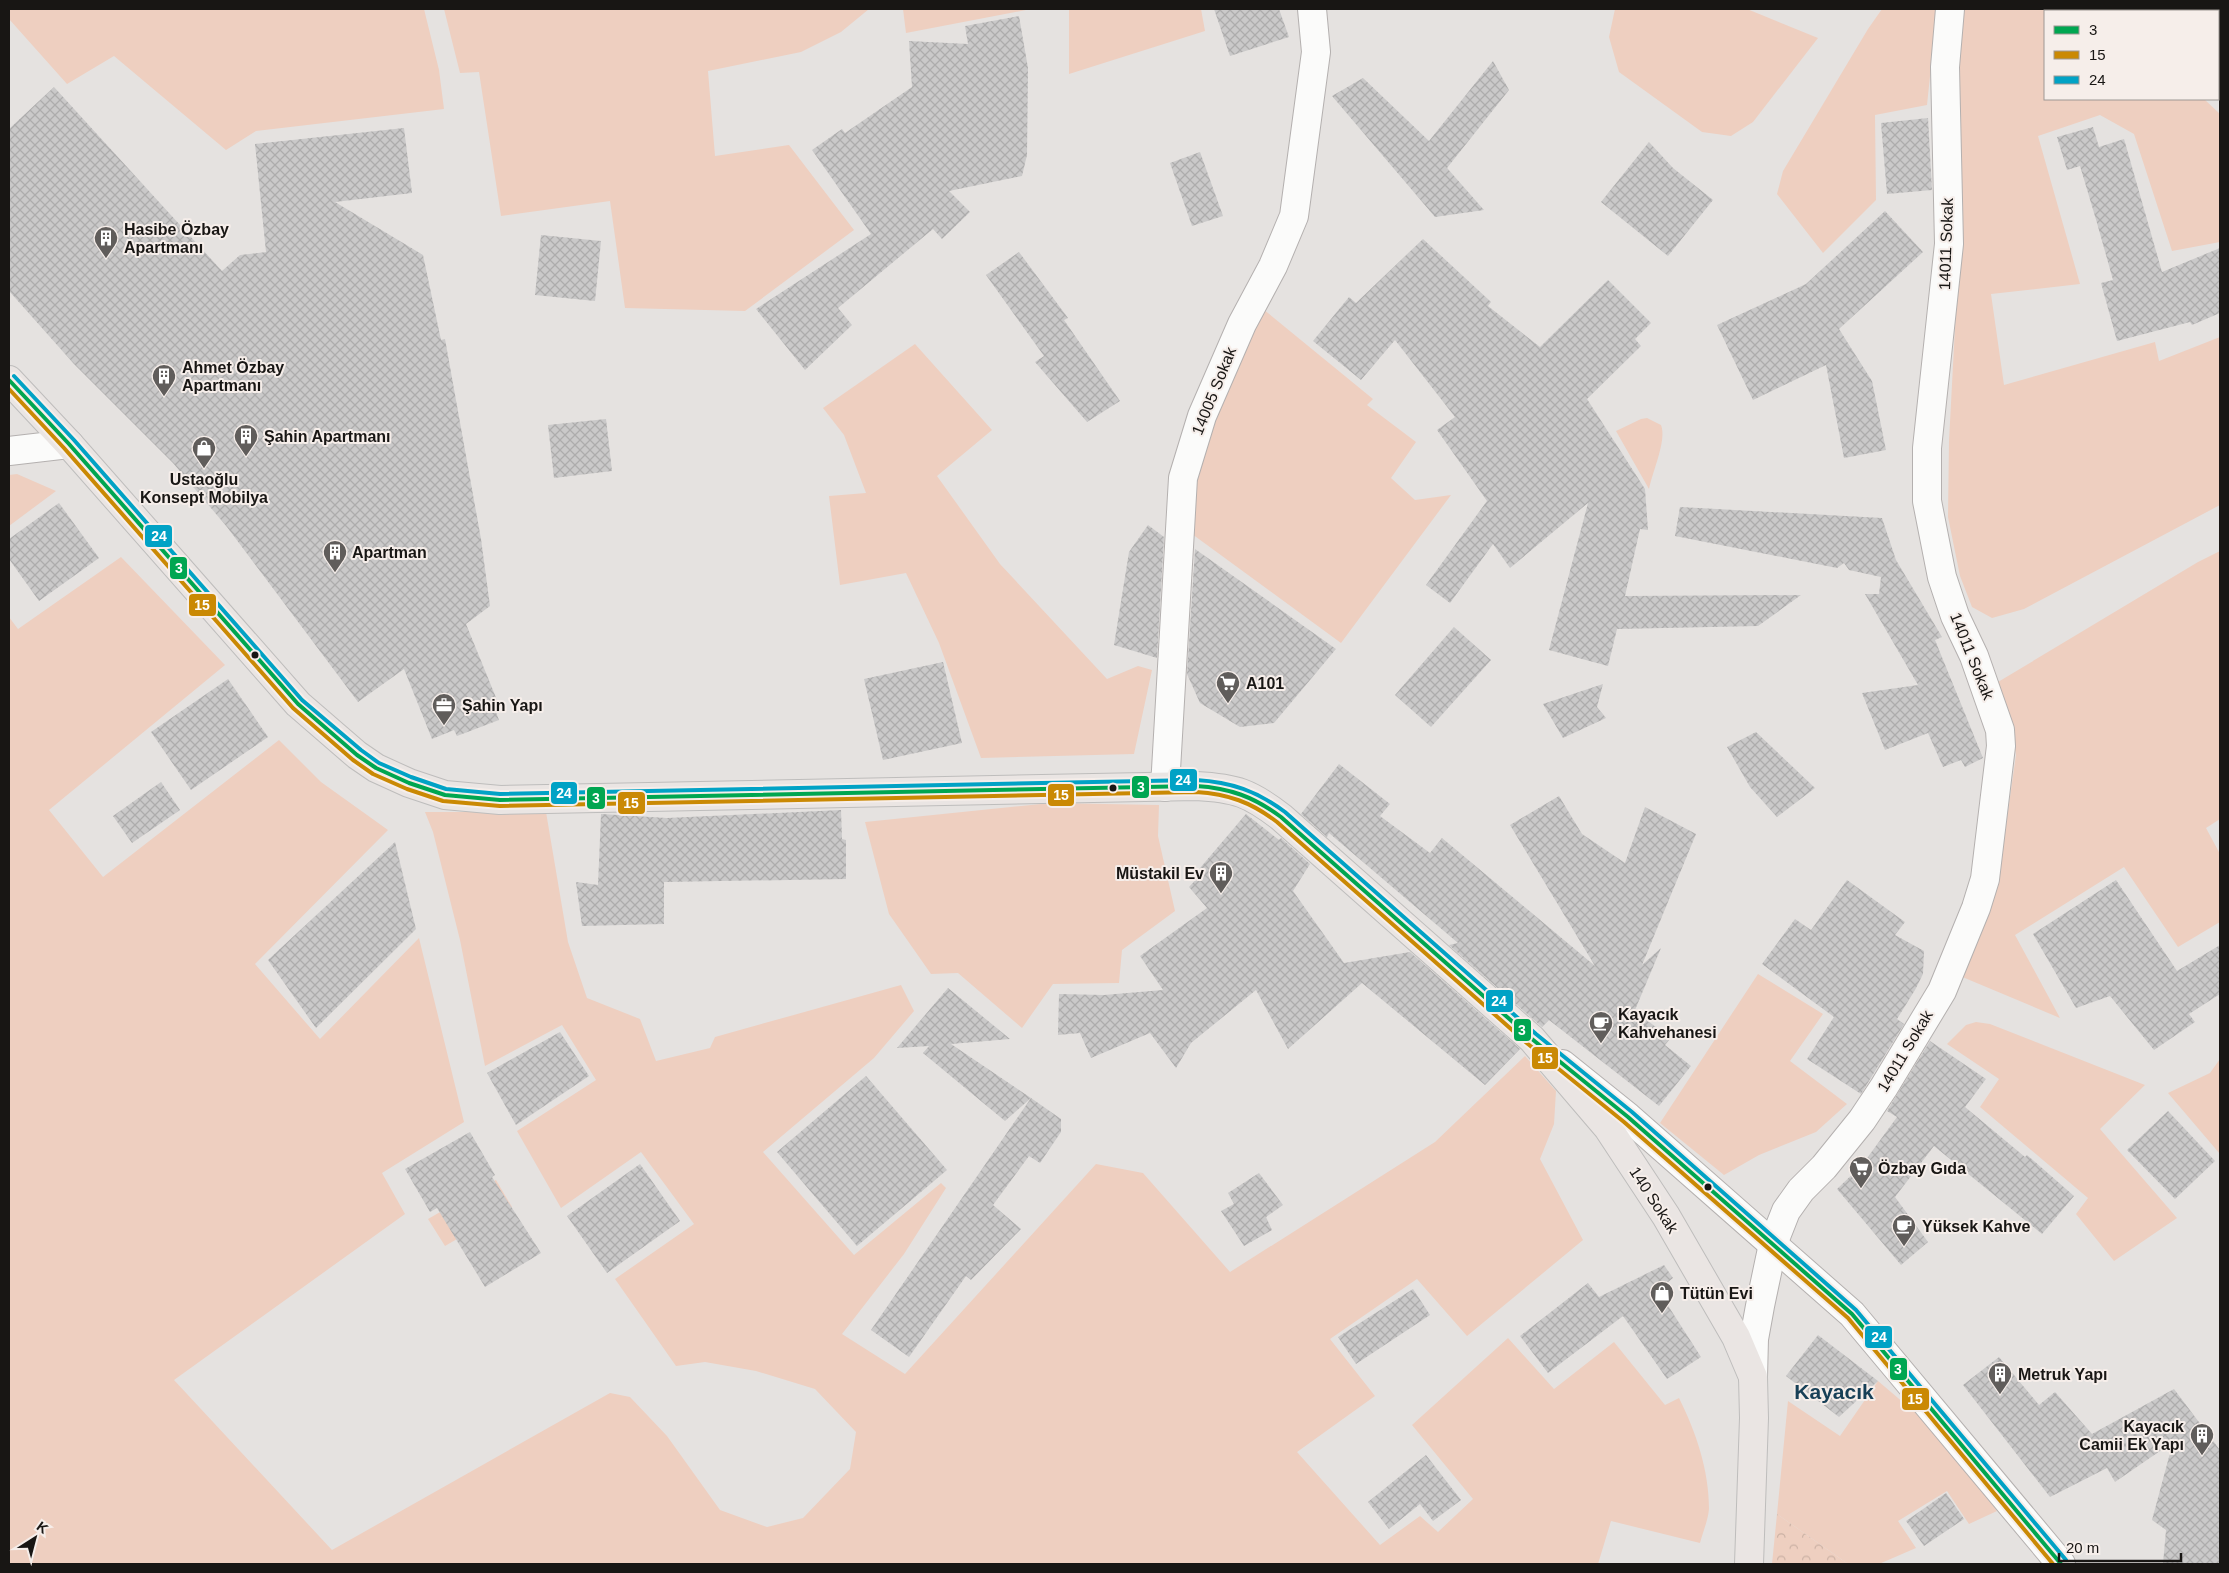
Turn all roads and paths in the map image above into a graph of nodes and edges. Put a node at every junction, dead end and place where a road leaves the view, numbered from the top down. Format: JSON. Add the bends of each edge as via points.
{"nodes":[{"id":1,"x":1312,"y":9,"type":"edge"},
{"id":2,"x":1950,"y":9,"type":"edge"},
{"id":3,"x":9,"y":380,"type":"edge"},
{"id":4,"x":69,"y":444,"type":"junction"},
{"id":5,"x":9,"y":451,"type":"edge"},
{"id":6,"x":1165,"y":787,"type":"junction"},
{"id":7,"x":1532,"y":1040,"type":"junction"},
{"id":8,"x":1773,"y":1244,"type":"junction"},
{"id":9,"x":1753,"y":1377,"type":"junction"},
{"id":10,"x":1749,"y":1564,"type":"edge"},
{"id":11,"x":2061,"y":1564,"type":"edge"}],
"edges":[{"from":1,"to":6,"type":"street","name":"14005 Sokak","via":[[1316,52],[1294,216],[1202,416],[1183,478]]},
{"from":2,"to":8,"type":"street","name":"14011 Sokak","via":[[1945,67],[1949,244],[1927,448],[1927,501],[1942,577],[2000,730],[2001,746],[1985,879],[1942,991],[1862,1120],[1786,1211]]},
{"from":3,"to":4,"type":"main road","name":"140 Sokak"},
{"from":4,"to":5,"type":"street"},
{"from":4,"to":6,"type":"main road","name":"140 Sokak","via":[[298,704],[357,755],[409,783],[445,794],[500,800]]},
{"from":6,"to":7,"type":"main road","name":"140 Sokak","via":[[1226,788],[1256,798]]},
{"from":7,"to":8,"type":"street","via":[[1628,1117]]},
{"from":7,"to":9,"type":"main road","name":"140 Sokak","via":[[1608,1128],[1666,1216],[1736,1337]]},
{"from":8,"to":9,"type":"street","name":"140 Sokak","via":[[1754,1339]]},
{"from":8,"to":11,"type":"street","via":[[1852,1314]]},
{"from":9,"to":10,"type":"main road","name":"140 Sokak"}]}
